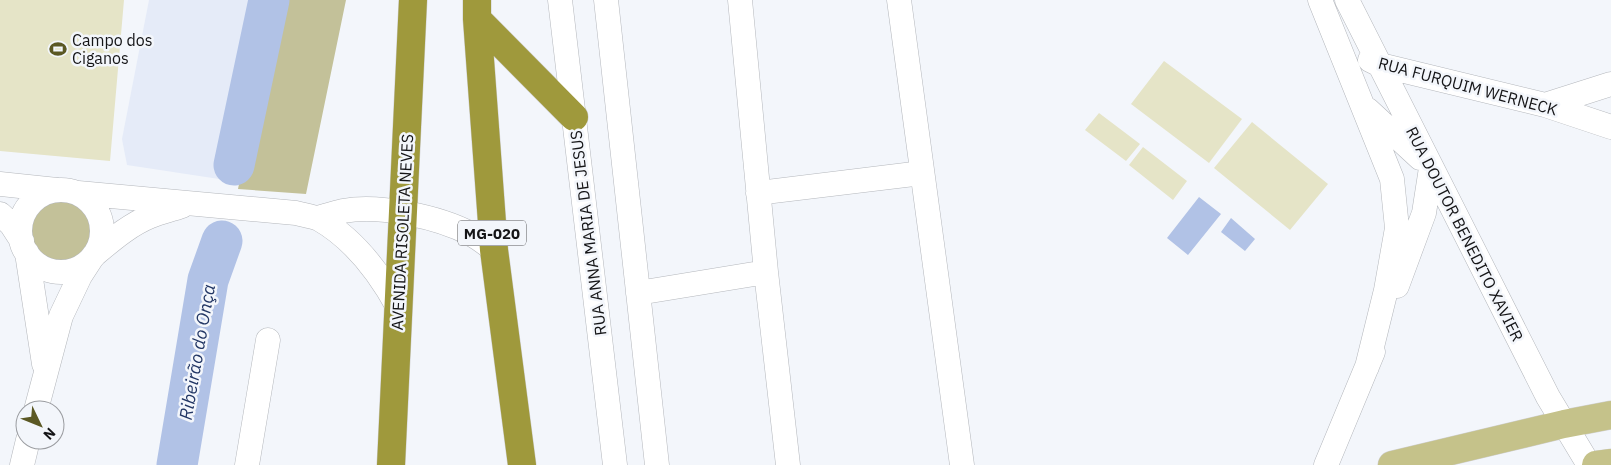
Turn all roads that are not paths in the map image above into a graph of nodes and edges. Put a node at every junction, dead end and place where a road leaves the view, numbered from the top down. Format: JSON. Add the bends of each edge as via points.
{"nodes":[{"id":1,"x":414,"y":0,"type":"edge"},
{"id":2,"x":560,"y":0,"type":"edge"},
{"id":3,"x":606,"y":0,"type":"edge"},
{"id":4,"x":740,"y":0,"type":"edge"},
{"id":5,"x":899,"y":0,"type":"edge"},
{"id":6,"x":1320,"y":0,"type":"edge"},
{"id":7,"x":1347,"y":0,"type":"edge"},
{"id":8,"x":477,"y":10,"type":"edge"},
{"id":9,"x":1332,"y":31,"type":"junction"},
{"id":10,"x":1380,"y":65,"type":"junction"},
{"id":11,"x":1611,"y":84,"type":"edge"},
{"id":12,"x":1362,"y":105,"type":"junction"},
{"id":13,"x":1545,"y":105,"type":"junction"},
{"id":14,"x":574,"y":117,"type":"junction"},
{"id":15,"x":1611,"y":127,"type":"edge"},
{"id":16,"x":1431,"y":168,"type":"junction"},
{"id":17,"x":922,"y":173,"type":"junction"},
{"id":18,"x":0,"y":184,"type":"edge"},
{"id":19,"x":70,"y":192,"type":"junction"},
{"id":20,"x":758,"y":194,"type":"junction"},
{"id":21,"x":200,"y":204,"type":"junction"},
{"id":22,"x":402,"y":213,"type":"junction"},
{"id":23,"x":0,"y":214,"type":"edge"},
{"id":24,"x":307,"y":216,"type":"junction"},
{"id":25,"x":24,"y":247,"type":"junction"},
{"id":26,"x":494,"y":250,"type":"junction"},
{"id":27,"x":93,"y":256,"type":"junction"},
{"id":28,"x":766,"y":272,"type":"junction"},
{"id":29,"x":638,"y":293,"type":"junction"},
{"id":30,"x":398,"y":306,"type":"junction"},
{"id":31,"x":268,"y":340,"type":"dead end"},
{"id":32,"x":1368,"y":368,"type":"junction"},
{"id":33,"x":46,"y":373,"type":"junction"},
{"id":34,"x":39,"y":400,"type":"edge"},
{"id":35,"x":1611,"y":415,"type":"edge"},
{"id":36,"x":1564,"y":424,"type":"junction"},
{"id":37,"x":26,"y":450,"type":"edge"},
{"id":38,"x":1611,"y":464,"type":"edge"},
{"id":39,"x":22,"y":465,"type":"edge"},
{"id":40,"x":247,"y":465,"type":"edge"},
{"id":41,"x":391,"y":465,"type":"edge"},
{"id":42,"x":522,"y":465,"type":"edge"},
{"id":43,"x":615,"y":465,"type":"edge"},
{"id":44,"x":657,"y":465,"type":"edge"},
{"id":45,"x":788,"y":465,"type":"edge"},
{"id":46,"x":962,"y":465,"type":"edge"},
{"id":47,"x":1326,"y":465,"type":"edge"},
{"id":48,"x":1392,"y":465,"type":"edge"},
{"id":49,"x":1589,"y":465,"type":"edge"},
{"id":50,"x":1596,"y":465,"type":"edge"}],
"edges":[{"from":1,"to":22,"type":"highway","name":"AVENIDA RISOLETA NEVES"},
{"from":2,"to":14,"type":"street","name":"RUA ANNA MARIA DE JESUS"},
{"from":3,"to":29,"type":"street"},
{"from":4,"to":20,"type":"street"},
{"from":5,"to":17,"type":"street"},
{"from":6,"to":9,"type":"street"},
{"from":7,"to":10,"type":"street","name":"RUA DOUTOR BENEDITO XAVIER"},
{"from":8,"to":14,"type":"highway"},
{"from":8,"to":26,"type":"highway","number":"MG-020"},
{"from":9,"to":10,"type":"street","name":"RUA FURQUIM WERNECK","via":[[1359,55]]},
{"from":9,"to":12,"type":"street"},
{"from":10,"to":13,"type":"street","name":"RUA FURQUIM WERNECK"},
{"from":10,"to":16,"type":"street","name":"RUA DOUTOR BENEDITO XAVIER"},
{"from":11,"to":13,"type":"street"},
{"from":12,"to":16,"type":"street"},
{"from":12,"to":32,"type":"street","via":[[1392,179],[1397,228]]},
{"from":13,"to":15,"type":"street","name":"RUA FURQUIM WERNECK"},
{"from":14,"to":43,"type":"street","name":"RUA ANNA MARIA DE JESUS"},
{"from":16,"to":32,"type":"street","via":[[1424,213]]},
{"from":16,"to":36,"type":"street","name":"RUA DOUTOR BENEDITO XAVIER"},
{"from":17,"to":20,"type":"street"},
{"from":17,"to":46,"type":"street"},
{"from":18,"to":19,"type":"street"},
{"from":19,"to":21,"type":"street"},
{"from":19,"to":25,"type":"street","via":[[50,192],[29,206],[20,229]]},
{"from":19,"to":27,"type":"street","via":[[88,200],[101,220],[101,238]]},
{"from":20,"to":28,"type":"street"},
{"from":21,"to":24,"type":"street"},
{"from":21,"to":27,"type":"street","via":[[140,221]]},
{"from":22,"to":24,"type":"street","via":[[345,211]]},
{"from":22,"to":26,"type":"street","via":[[450,224],[472,234]]},
{"from":22,"to":30,"type":"highway","name":"AVENIDA RISOLETA NEVES"},
{"from":23,"to":25,"type":"street"},
{"from":24,"to":30,"type":"street","via":[[343,236],[383,280]]},
{"from":25,"to":27,"type":"street","via":[[36,263],[60,272],[73,270]]},
{"from":25,"to":33,"type":"street"},
{"from":26,"to":42,"type":"highway","number":"MG-020"},
{"from":27,"to":33,"type":"street","via":[[61,316]]},
{"from":28,"to":29,"type":"street"},
{"from":28,"to":45,"type":"street"},
{"from":29,"to":44,"type":"street"},
{"from":30,"to":41,"type":"highway","name":"AVENIDA RISOLETA NEVES"},
{"from":31,"to":40,"type":"street"},
{"from":32,"to":47,"type":"street"},
{"from":33,"to":34,"type":"street"},
{"from":35,"to":36,"type":"main road"},
{"from":36,"to":48,"type":"main road"},
{"from":36,"to":49,"type":"street","name":"RUA DOUTOR BENEDITO XAVIER"},
{"from":37,"to":39,"type":"street"},
{"from":38,"to":50,"type":"main road"}]}
